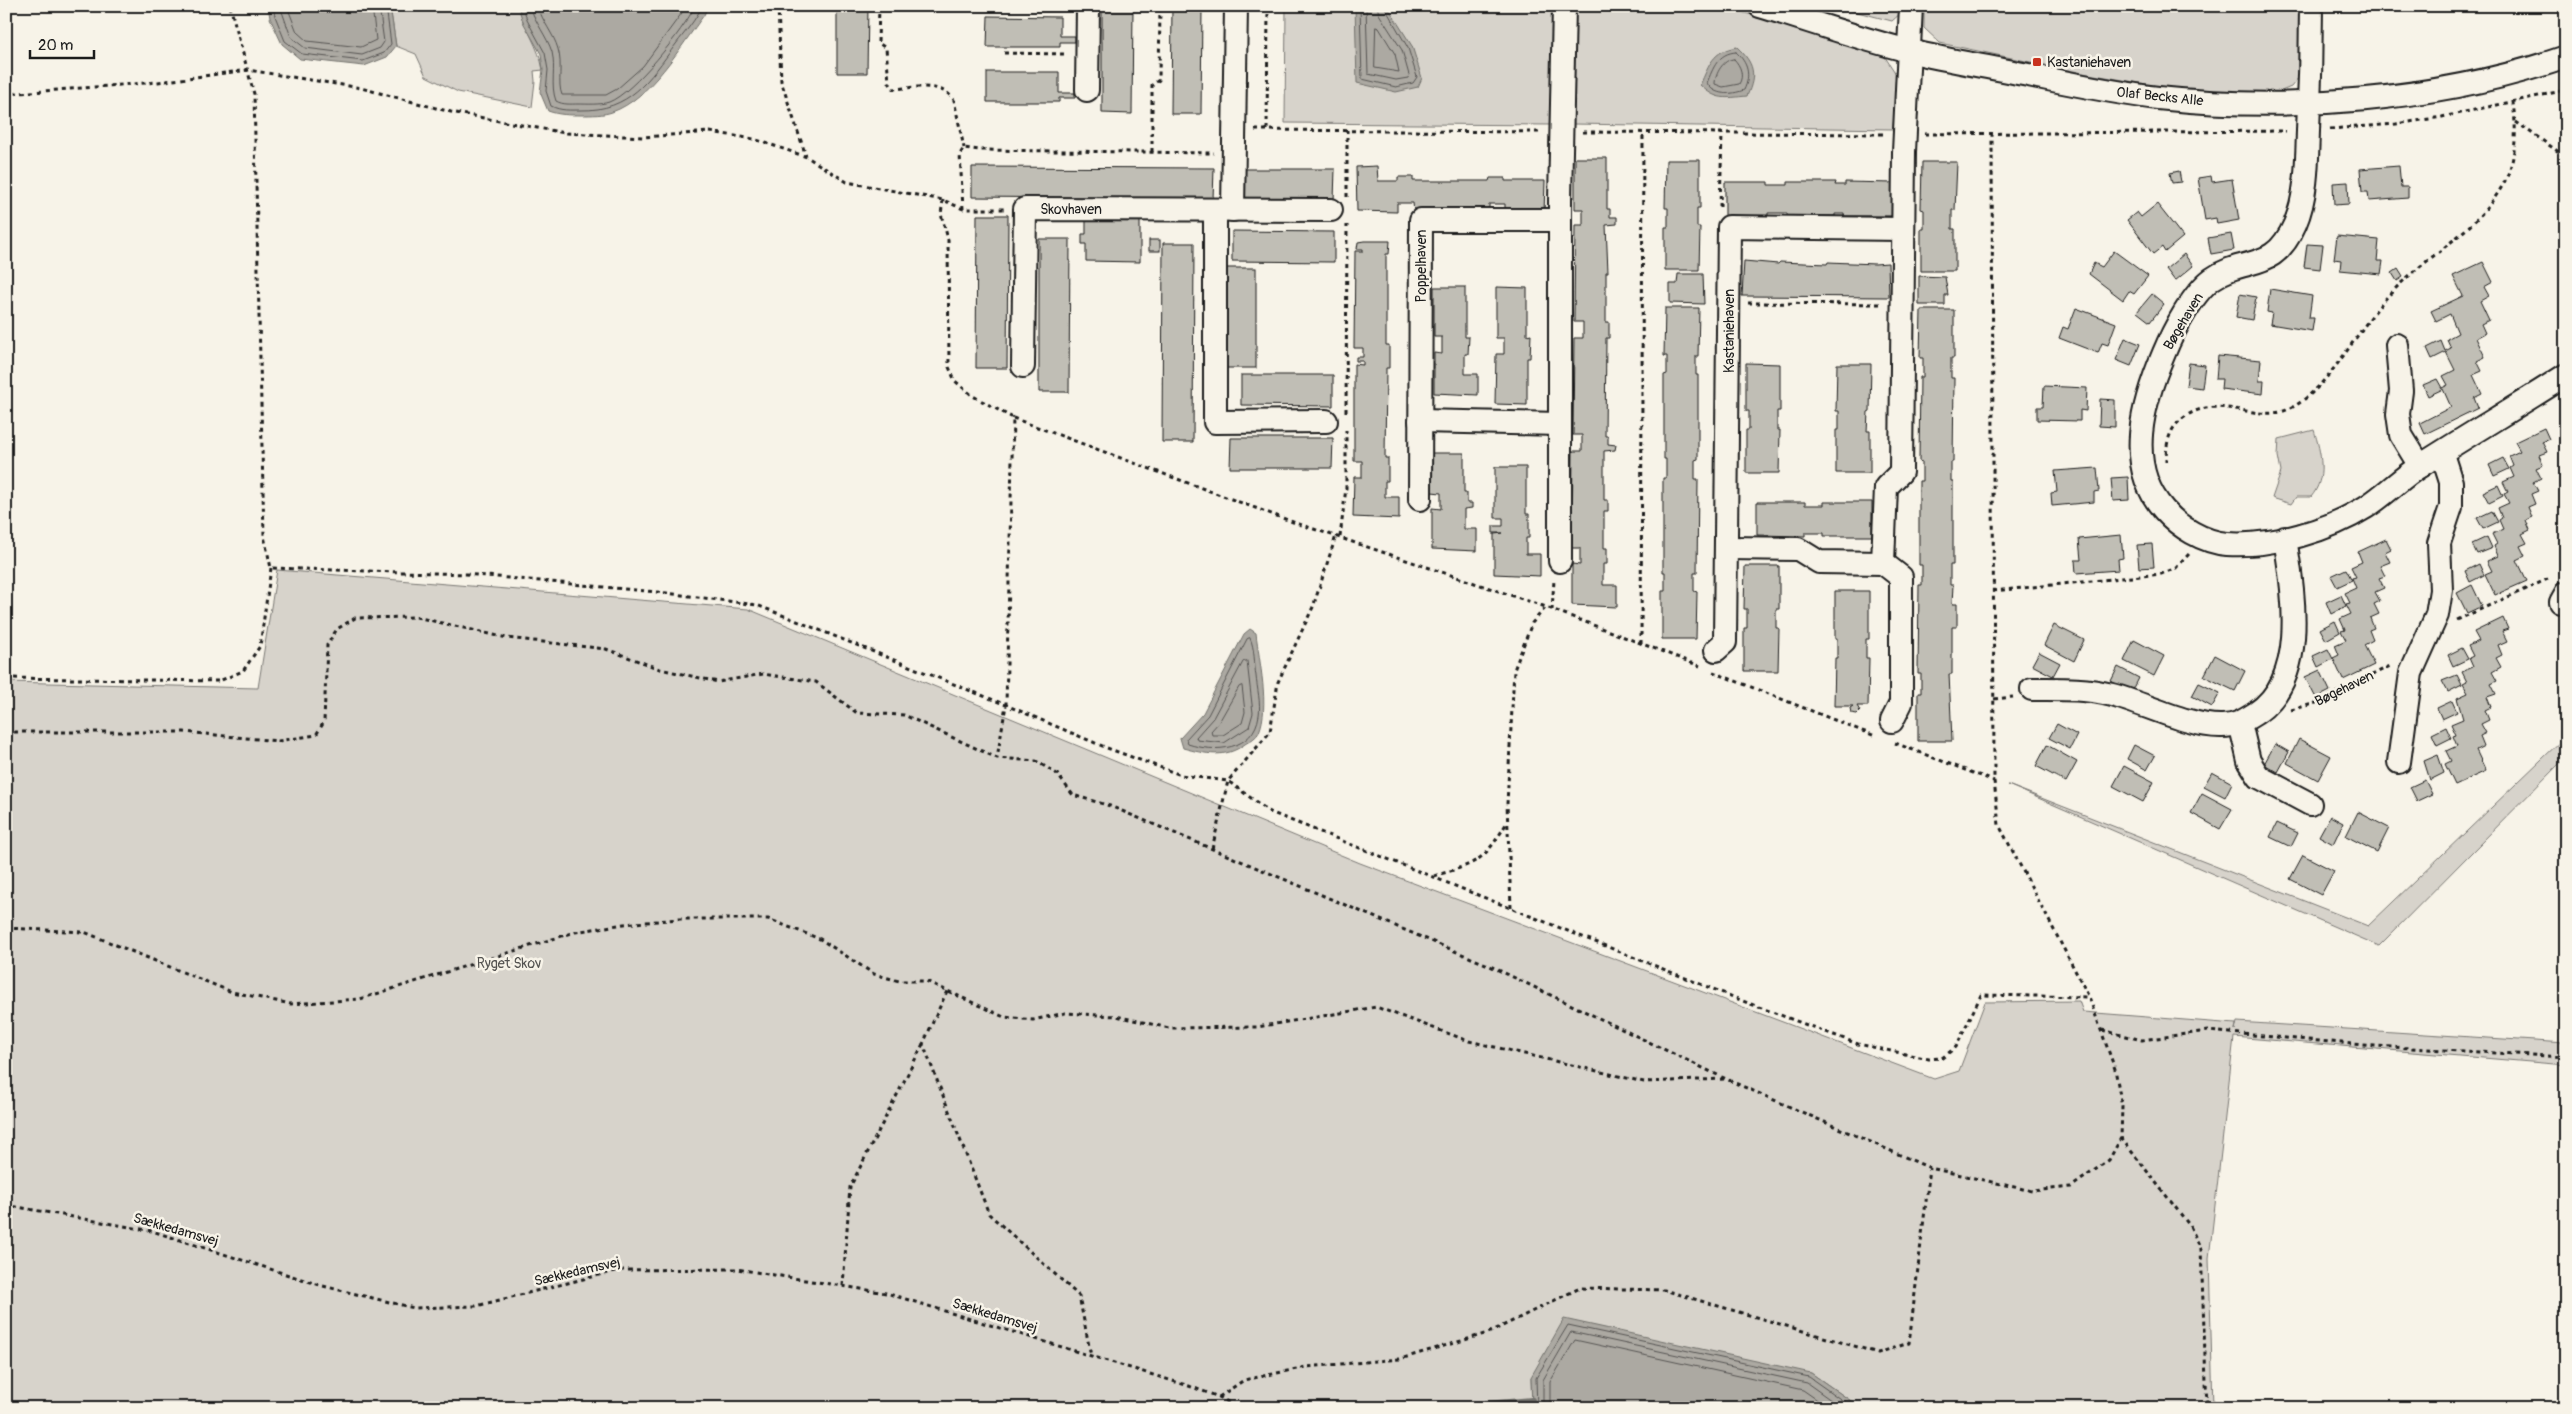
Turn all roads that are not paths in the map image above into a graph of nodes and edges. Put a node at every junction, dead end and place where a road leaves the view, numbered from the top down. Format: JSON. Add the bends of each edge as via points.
{"nodes":[{"id":1,"x":1088,"y":6,"type":"edge"},
{"id":2,"x":1236,"y":6,"type":"edge"},
{"id":3,"x":1564,"y":6,"type":"edge"},
{"id":4,"x":1760,"y":6,"type":"edge"},
{"id":5,"x":1911,"y":6,"type":"edge"},
{"id":6,"x":2311,"y":6,"type":"edge"},
{"id":7,"x":1910,"y":51,"type":"junction"},
{"id":8,"x":2566,"y":57,"type":"edge"},
{"id":9,"x":1088,"y":90,"type":"dead end"},
{"id":10,"x":2311,"y":103,"type":"junction"},
{"id":11,"x":1224,"y":210,"type":"junction"},
{"id":12,"x":1342,"y":210,"type":"road end"},
{"id":13,"x":1560,"y":220,"type":"junction"},
{"id":14,"x":1903,"y":228,"type":"junction"},
{"id":15,"x":2397,"y":345,"type":"dead end"},
{"id":16,"x":1023,"y":366,"type":"dead end"},
{"id":17,"x":2566,"y":375,"type":"edge"},
{"id":18,"x":1420,"y":421,"type":"junction"},
{"id":19,"x":1340,"y":423,"type":"road end"},
{"id":20,"x":1559,"y":424,"type":"junction"},
{"id":21,"x":2442,"y":454,"type":"junction"},
{"id":22,"x":2420,"y":466,"type":"junction"},
{"id":23,"x":1420,"y":499,"type":"dead end"},
{"id":24,"x":2285,"y":538,"type":"junction"},
{"id":25,"x":1727,"y":548,"type":"junction"},
{"id":26,"x":1560,"y":561,"type":"road end"},
{"id":27,"x":1883,"y":563,"type":"junction"},
{"id":28,"x":1712,"y":660,"type":"road end"},
{"id":29,"x":2032,"y":689,"type":"dead end"},
{"id":30,"x":2240,"y":723,"type":"junction"},
{"id":31,"x":1888,"y":734,"type":"road end"},
{"id":32,"x":2399,"y":762,"type":"dead end"},
{"id":33,"x":2310,"y":804,"type":"dead end"}],
"edges":[{"from":1,"to":9,"type":"street"},
{"from":2,"to":11,"type":"street","via":[[1234,153]]},
{"from":3,"to":13,"type":"street"},
{"from":4,"to":7,"type":"street","name":"Olaf Becks Alle"},
{"from":5,"to":7,"type":"street"},
{"from":6,"to":10,"type":"street","name":"Bøgehaven"},
{"from":7,"to":10,"type":"street","name":"Olaf Becks Alle","via":[[2090,88],[2157,98],[2229,103]]},
{"from":7,"to":14,"type":"street"},
{"from":8,"to":10,"type":"street","name":"Olaf Becks Alle","via":[[2477,81],[2407,93]]},
{"from":10,"to":24,"type":"street","name":"Bøgehaven","via":[[2306,178],[2296,221],[2286,241],[2275,253],[2256,264],[2229,270],[2211,280],[2195,297],[2164,351],[2143,414],[2140,447],[2145,477],[2158,502],[2175,522],[2199,536],[2224,544]]},
{"from":11,"to":12,"type":"street","name":"Skovhaven"},
{"from":11,"to":16,"type":"street","name":"Skovhaven","via":[[1025,209]]},
{"from":11,"to":19,"type":"street","via":[[1215,422]]},
{"from":13,"to":18,"type":"street","name":"Poppelhaven","via":[[1421,220]]},
{"from":13,"to":20,"type":"street"},
{"from":14,"to":25,"type":"street","name":"Kastaniehaven","via":[[1729,227]]},
{"from":14,"to":27,"type":"street","via":[[1901,472],[1886,487]]},
{"from":15,"to":22,"type":"street","via":[[2401,436]]},
{"from":17,"to":21,"type":"street","name":"Bøgehaven"},
{"from":18,"to":20,"type":"street"},
{"from":18,"to":23,"type":"street","name":"Poppelhaven"},
{"from":20,"to":26,"type":"street"},
{"from":21,"to":22,"type":"street","name":"Bøgehaven"},
{"from":21,"to":32,"type":"street","via":[[2451,482],[2451,507],[2439,543],[2441,590],[2437,615],[2411,673]]},
{"from":22,"to":24,"type":"street","name":"Bøgehaven","via":[[2366,507],[2332,524]]},
{"from":24,"to":30,"type":"street","via":[[2294,598],[2293,648],[2283,680],[2267,706]]},
{"from":25,"to":27,"type":"street","via":[[1798,549],[1819,562]]},
{"from":25,"to":28,"type":"street","name":"Kastaniehaven","via":[[1725,642]]},
{"from":27,"to":31,"type":"street","via":[[1901,577],[1901,703]]},
{"from":29,"to":30,"type":"street","via":[[2080,689],[2112,694],[2181,718],[2220,726]]},
{"from":30,"to":33,"type":"street","via":[[2249,761],[2259,777]]}]}
